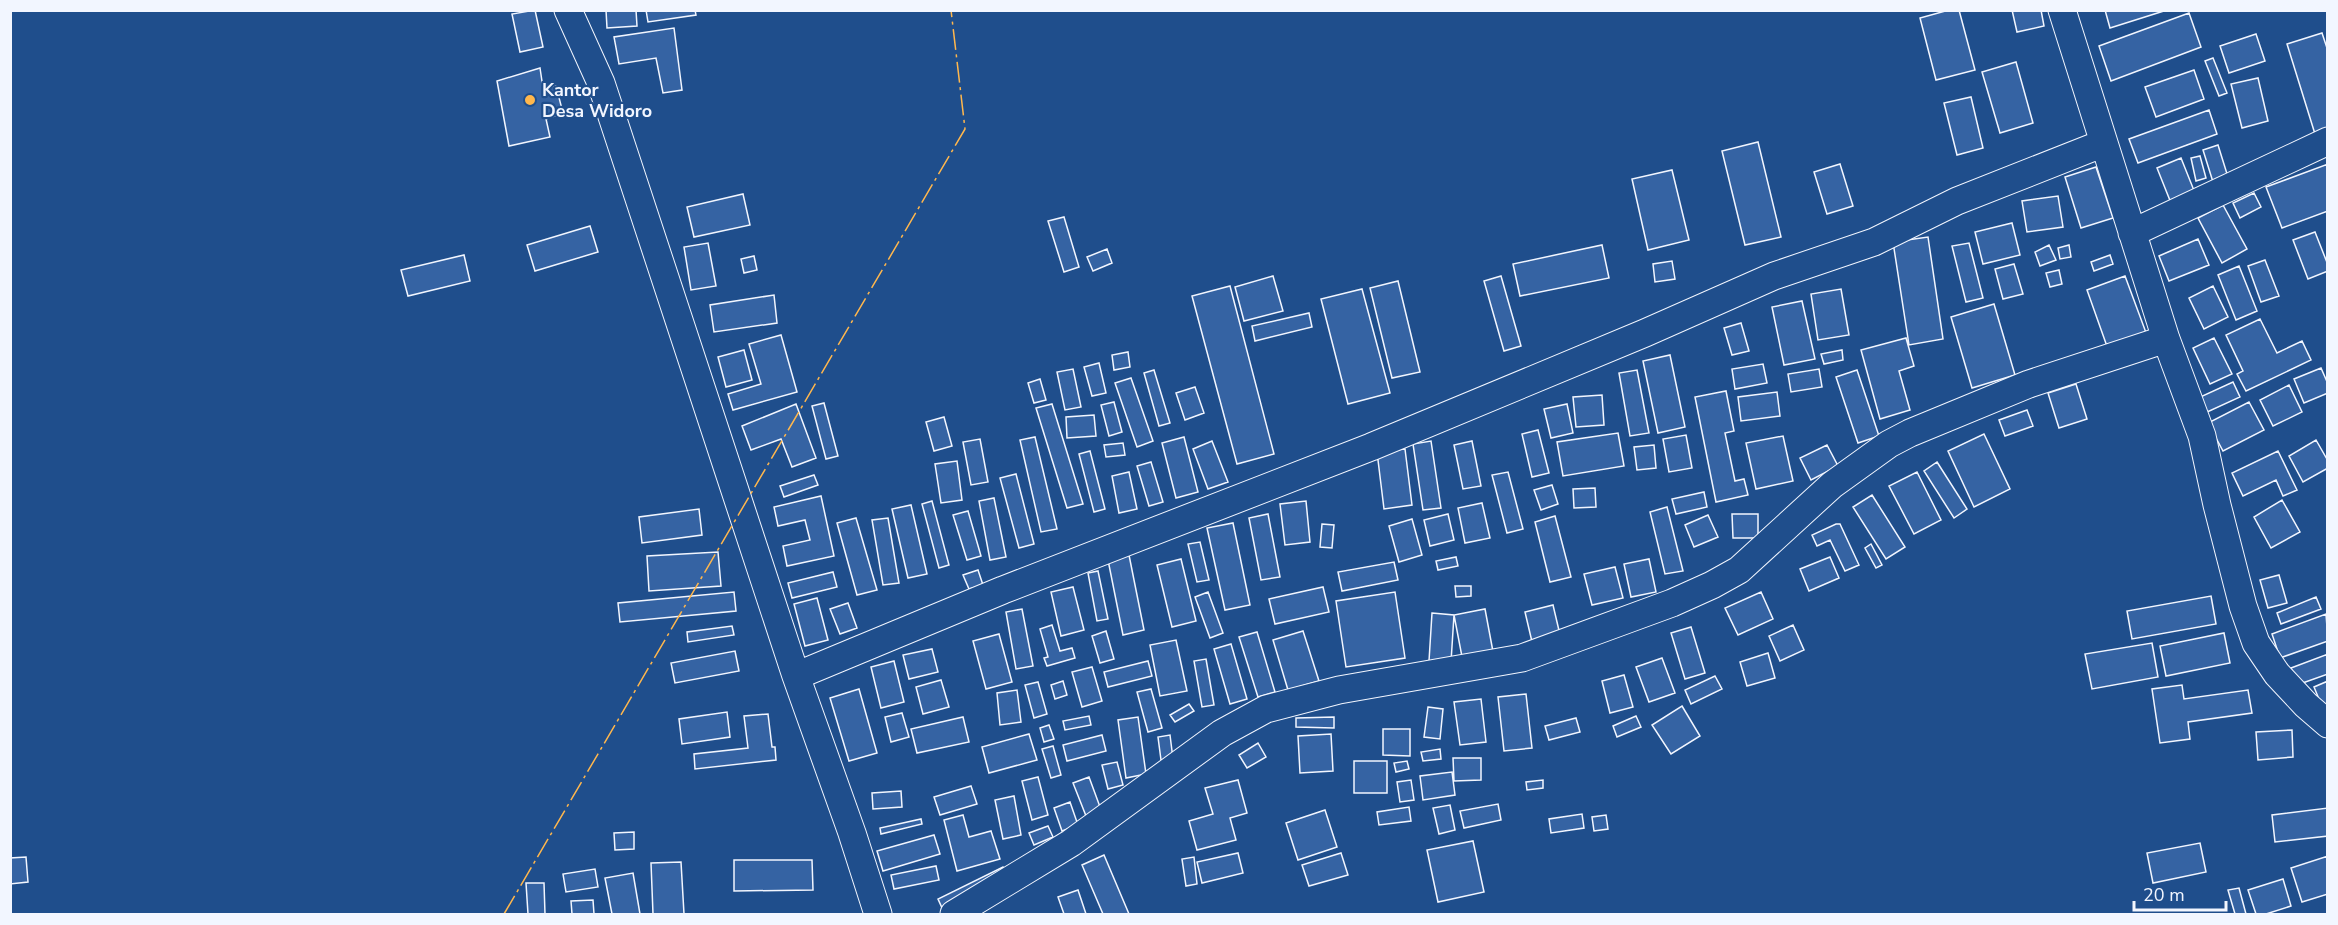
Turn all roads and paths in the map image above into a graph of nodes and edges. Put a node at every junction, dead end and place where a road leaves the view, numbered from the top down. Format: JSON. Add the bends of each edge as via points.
{"nodes":[{"id":1,"x":568,"y":10,"type":"edge"},
{"id":2,"x":2062,"y":10,"type":"edge"},
{"id":3,"x":2328,"y":141,"type":"edge"},
{"id":4,"x":2104,"y":143,"type":"junction"},
{"id":5,"x":2132,"y":233,"type":"junction"},
{"id":6,"x":2166,"y":339,"type":"junction"},
{"id":7,"x":796,"y":676,"type":"junction"},
{"id":8,"x":2328,"y":724,"type":"edge"},
{"id":9,"x":878,"y":915,"type":"edge"},
{"id":10,"x":954,"y":915,"type":"edge"}],
"edges":[{"from":1,"to":7,"type":"street","via":[[601,83]]},
{"from":2,"to":4,"type":"street"},
{"from":3,"to":5,"type":"street"},
{"from":4,"to":5,"type":"street"},
{"from":4,"to":7,"type":"street","via":[[1957,201],[1874,242],[1774,276],[1371,447],[1003,590]]},
{"from":5,"to":6,"type":"street"},
{"from":6,"to":8,"type":"street","via":[[2202,436],[2243,606],[2256,643],[2277,674]]},
{"from":6,"to":10,"type":"street","via":[[2029,384],[1889,444],[1832,485],[1739,570],[1672,603],[1522,658],[1339,690],[1266,709],[1222,733],[1071,843]]},
{"from":7,"to":9,"type":"street"}]}
